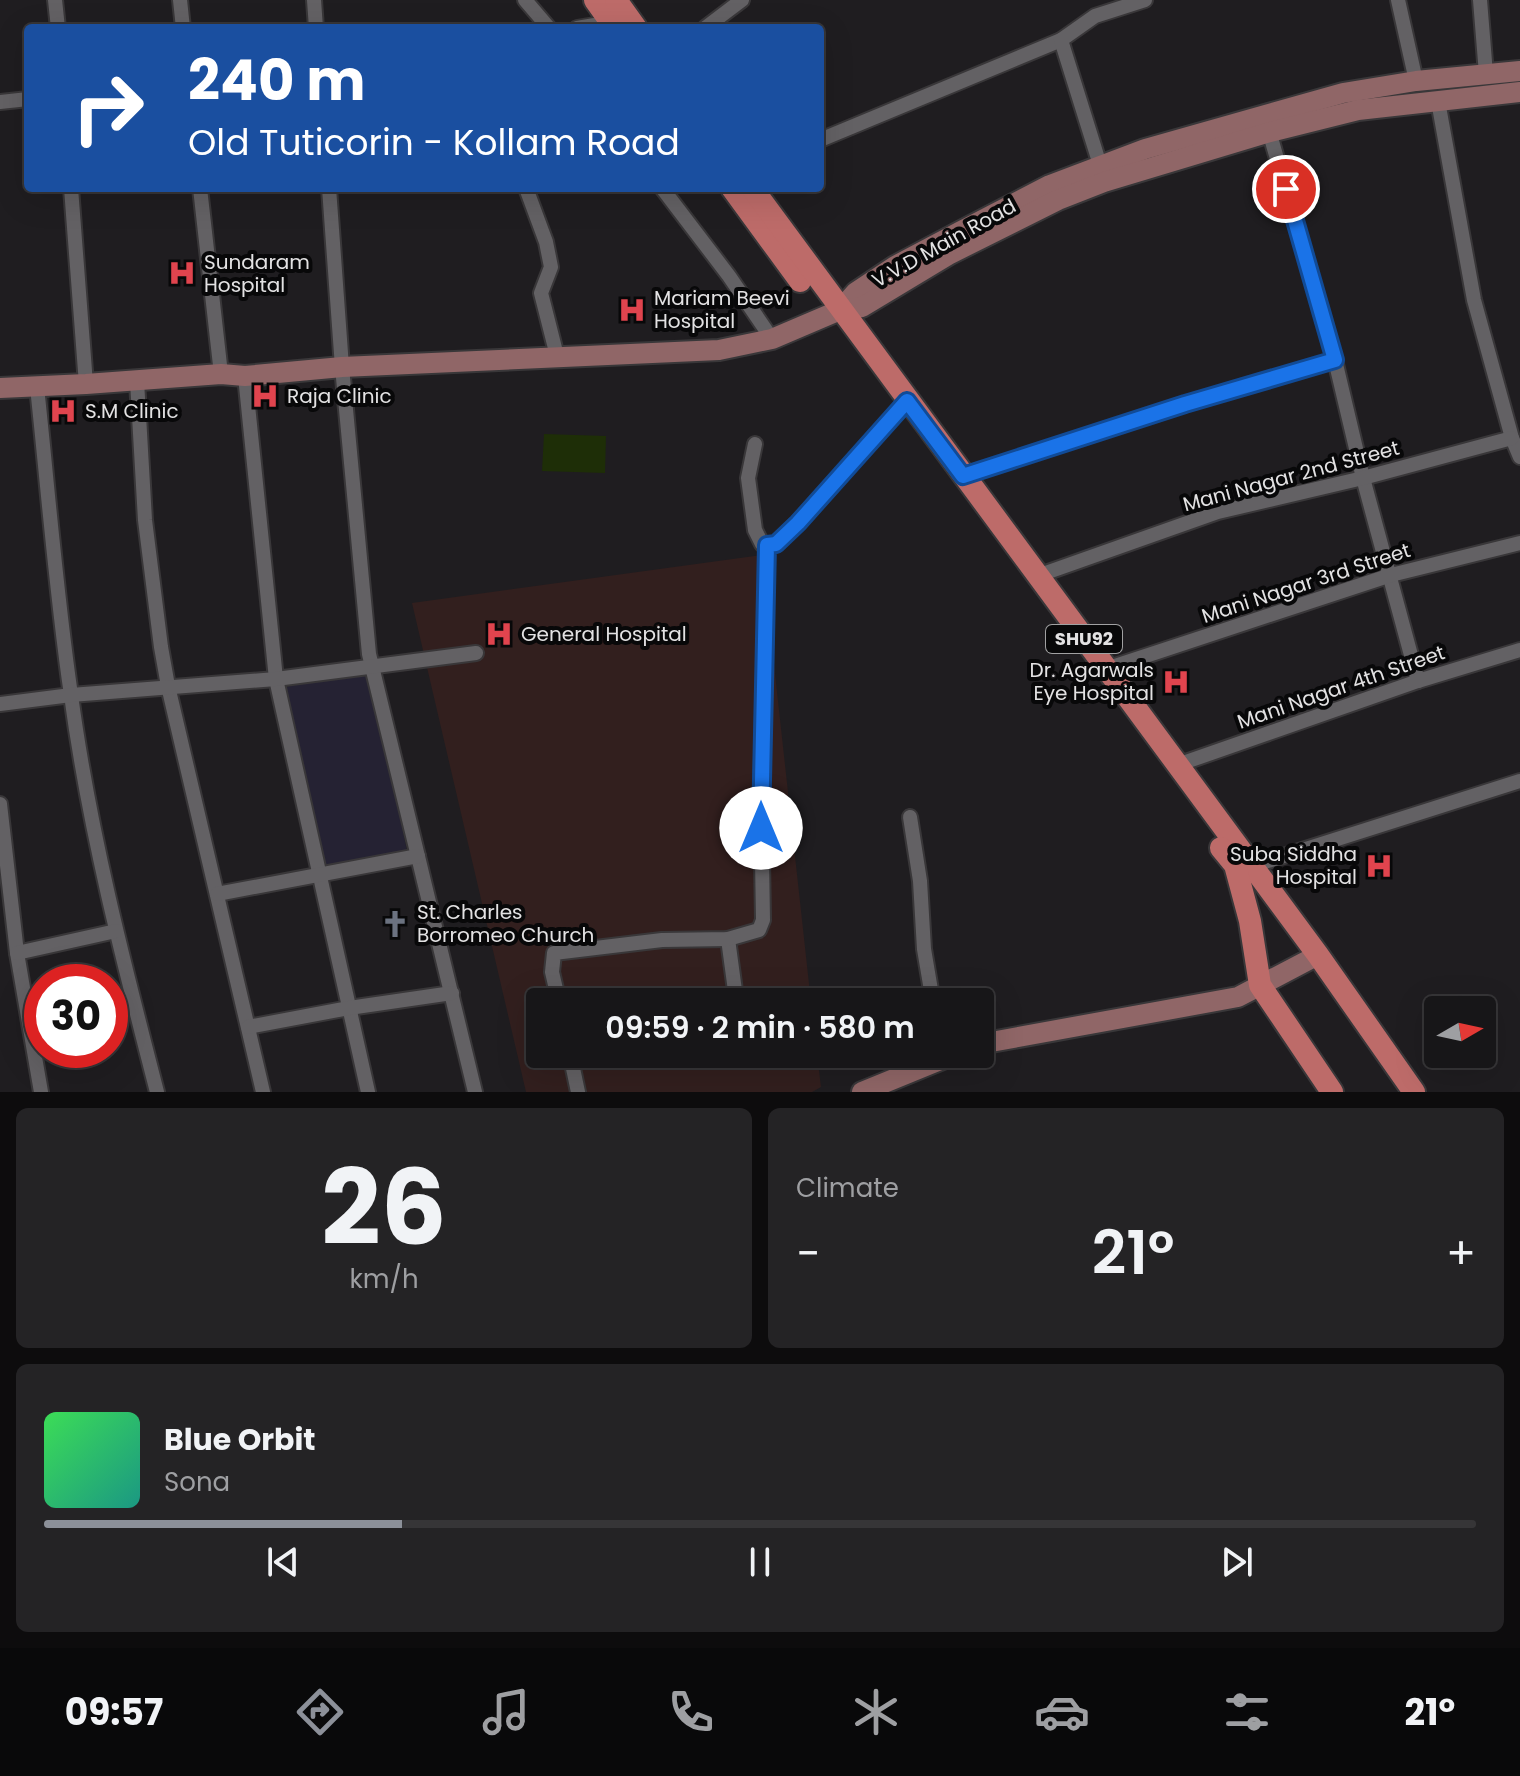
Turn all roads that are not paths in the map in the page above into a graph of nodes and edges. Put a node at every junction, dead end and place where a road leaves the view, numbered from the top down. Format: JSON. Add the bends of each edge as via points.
{"nodes":[{"id":1,"x":55,"y":0,"type":"edge"},
{"id":2,"x":180,"y":0,"type":"edge"},
{"id":3,"x":314,"y":0,"type":"edge"},
{"id":4,"x":525,"y":0,"type":"edge"},
{"id":5,"x":595,"y":0,"type":"edge"},
{"id":6,"x":616,"y":0,"type":"edge"},
{"id":7,"x":742,"y":0,"type":"edge"},
{"id":8,"x":1145,"y":0,"type":"edge"},
{"id":9,"x":1398,"y":0,"type":"edge"},
{"id":10,"x":1480,"y":0,"type":"edge"},
{"id":11,"x":58,"y":24,"type":"edge"},
{"id":12,"x":183,"y":24,"type":"edge"},
{"id":13,"x":316,"y":24,"type":"edge"},
{"id":14,"x":546,"y":24,"type":"edge"},
{"id":15,"x":623,"y":24,"type":"edge"},
{"id":16,"x":710,"y":24,"type":"edge"},
{"id":17,"x":1061,"y":40,"type":"junction"},
{"id":18,"x":1520,"y":71,"type":"edge"},
{"id":19,"x":1486,"y":74,"type":"junction"},
{"id":20,"x":1416,"y":81,"type":"junction"},
{"id":21,"x":1520,"y":92,"type":"edge"},
{"id":22,"x":24,"y":99,"type":"edge"},
{"id":23,"x":1438,"y":101,"type":"junction"},
{"id":24,"x":0,"y":102,"type":"edge"},
{"id":25,"x":1267,"y":124,"type":"junction"},
{"id":26,"x":824,"y":138,"type":"edge"},
{"id":27,"x":1102,"y":174,"type":"junction"},
{"id":28,"x":71,"y":192,"type":"edge"},
{"id":29,"x":200,"y":192,"type":"edge"},
{"id":30,"x":329,"y":192,"type":"edge"},
{"id":31,"x":527,"y":192,"type":"edge"},
{"id":32,"x":665,"y":192,"type":"edge"},
{"id":33,"x":735,"y":192,"type":"edge"},
{"id":34,"x":755,"y":192,"type":"edge"},
{"id":35,"x":833,"y":313,"type":"junction"},
{"id":36,"x":772,"y":339,"type":"junction"},
{"id":37,"x":557,"y":356,"type":"junction"},
{"id":38,"x":1335,"y":360,"type":"junction"},
{"id":39,"x":342,"y":367,"type":"junction"},
{"id":40,"x":221,"y":374,"type":"junction"},
{"id":41,"x":245,"y":376,"type":"junction"},
{"id":42,"x":137,"y":381,"type":"junction"},
{"id":43,"x":86,"y":384,"type":"junction"},
{"id":44,"x":37,"y":387,"type":"junction"},
{"id":45,"x":0,"y":388,"type":"edge"},
{"id":46,"x":902,"y":406,"type":"junction"},
{"id":47,"x":1513,"y":428,"type":"edge"},
{"id":48,"x":755,"y":444,"type":"dead end"},
{"id":49,"x":1520,"y":457,"type":"edge"},
{"id":50,"x":963,"y":476,"type":"junction"},
{"id":51,"x":1363,"y":478,"type":"junction"},
{"id":52,"x":1520,"y":543,"type":"edge"},
{"id":53,"x":767,"y":545,"type":"junction"},
{"id":54,"x":1391,"y":575,"type":"junction"},
{"id":55,"x":1037,"y":576,"type":"junction"},
{"id":56,"x":1520,"y":650,"type":"edge"},
{"id":57,"x":476,"y":653,"type":"dead end"},
{"id":58,"x":372,"y":667,"type":"junction"},
{"id":59,"x":1106,"y":669,"type":"junction"},
{"id":60,"x":276,"y":679,"type":"junction"},
{"id":61,"x":1418,"y":681,"type":"junction"},
{"id":62,"x":168,"y":686,"type":"junction"},
{"id":63,"x":71,"y":695,"type":"junction"},
{"id":64,"x":0,"y":704,"type":"edge"},
{"id":65,"x":1177,"y":765,"type":"junction"},
{"id":66,"x":1520,"y":781,"type":"edge"},
{"id":67,"x":0,"y":804,"type":"edge"},
{"id":68,"x":910,"y":817,"type":"dead end"},
{"id":69,"x":418,"y":856,"type":"junction"},
{"id":70,"x":1244,"y":865,"type":"junction"},
{"id":71,"x":4,"y":870,"type":"edge"},
{"id":72,"x":319,"y":874,"type":"junction"},
{"id":73,"x":217,"y":894,"type":"junction"},
{"id":74,"x":116,"y":931,"type":"junction"},
{"id":75,"x":728,"y":939,"type":"junction"},
{"id":76,"x":17,"y":953,"type":"junction"},
{"id":77,"x":1318,"y":955,"type":"junction"},
{"id":78,"x":1260,"y":985,"type":"junction"},
{"id":79,"x":556,"y":988,"type":"edge"},
{"id":80,"x":735,"y":988,"type":"edge"},
{"id":81,"x":931,"y":988,"type":"edge"},
{"id":82,"x":452,"y":993,"type":"junction"},
{"id":83,"x":349,"y":1008,"type":"junction"},
{"id":84,"x":248,"y":1027,"type":"junction"},
{"id":85,"x":994,"y":1041,"type":"edge"},
{"id":86,"x":573,"y":1068,"type":"edge"},
{"id":87,"x":920,"y":1068,"type":"edge"},
{"id":88,"x":868,"y":1091,"type":"edge"},
{"id":89,"x":41,"y":1092,"type":"edge"},
{"id":90,"x":157,"y":1092,"type":"edge"},
{"id":91,"x":263,"y":1092,"type":"edge"},
{"id":92,"x":368,"y":1092,"type":"edge"},
{"id":93,"x":475,"y":1092,"type":"edge"},
{"id":94,"x":578,"y":1092,"type":"edge"},
{"id":95,"x":1332,"y":1092,"type":"edge"},
{"id":96,"x":1414,"y":1092,"type":"edge"}],
"edges":[{"from":1,"to":11,"type":"street"},
{"from":2,"to":12,"type":"street"},
{"from":3,"to":13,"type":"street"},
{"from":4,"to":14,"type":"street"},
{"from":5,"to":15,"type":"main road"},
{"from":6,"to":15,"type":"main road"},
{"from":7,"to":16,"type":"street"},
{"from":8,"to":17,"type":"street","via":[[1095,16]]},
{"from":9,"to":20,"type":"street"},
{"from":10,"to":19,"type":"street"},
{"from":17,"to":26,"type":"street"},
{"from":17,"to":27,"type":"street"},
{"from":18,"to":19,"type":"main road","name":"V.V.D Main Road"},
{"from":19,"to":20,"type":"main road","name":"V.V.D Main Road"},
{"from":20,"to":25,"type":"main road","name":"V.V.D Main Road","via":[[1343,93]]},
{"from":21,"to":23,"type":"main road","name":"V.V.D Main Road"},
{"from":22,"to":24,"type":"street"},
{"from":23,"to":25,"type":"main road","name":"V.V.D Main Road"},
{"from":23,"to":47,"type":"street","via":[[1474,300]]},
{"from":25,"to":27,"type":"main road","name":"V.V.D Main Road","via":[[1145,149]]},
{"from":25,"to":38,"type":"street"},
{"from":27,"to":35,"type":"main road","name":"V.V.D Main Road","via":[[1050,185],[895,266]]},
{"from":28,"to":43,"type":"street"},
{"from":29,"to":40,"type":"street"},
{"from":30,"to":39,"type":"street"},
{"from":31,"to":37,"type":"street","via":[[551,267],[541,293]]},
{"from":32,"to":36,"type":"street"},
{"from":33,"to":35,"type":"main road"},
{"from":34,"to":35,"type":"main road","number":"SHU92"},
{"from":35,"to":36,"type":"main road","name":"V.V.D Main Road"},
{"from":35,"to":46,"type":"main road","number":"SHU92"},
{"from":36,"to":37,"type":"main road","name":"V.V.D Main Road","via":[[719,350]]},
{"from":37,"to":39,"type":"main road","name":"V.V.D Main Road"},
{"from":38,"to":50,"type":"street"},
{"from":38,"to":51,"type":"street"},
{"from":39,"to":41,"type":"main road","name":"V.V.D Main Road"},
{"from":39,"to":58,"type":"street"},
{"from":40,"to":41,"type":"main road","name":"V.V.D Main Road"},
{"from":40,"to":42,"type":"main road","name":"V.V.D Main Road"},
{"from":41,"to":60,"type":"street"},
{"from":42,"to":43,"type":"main road","name":"V.V.D Main Road"},
{"from":42,"to":62,"type":"street","via":[[145,520]]},
{"from":43,"to":44,"type":"main road","name":"V.V.D Main Road"},
{"from":44,"to":45,"type":"main road","name":"V.V.D Main Road"},
{"from":44,"to":63,"type":"street"},
{"from":46,"to":50,"type":"main road","number":"SHU92"},
{"from":46,"to":53,"type":"street","via":[[798,523],[776,544]]},
{"from":46,"to":70,"type":"main road"},
{"from":47,"to":49,"type":"street"},
{"from":47,"to":51,"type":"street","name":"Mani Nagar 2nd Street"},
{"from":48,"to":53,"type":"street","via":[[748,478],[751,504],[755,530]]},
{"from":50,"to":55,"type":"main road","number":"SHU92"},
{"from":51,"to":54,"type":"street"},
{"from":51,"to":55,"type":"street","name":"Mani Nagar 2nd Street","via":[[1218,512]]},
{"from":52,"to":54,"type":"street","name":"Mani Nagar 3rd Street"},
{"from":53,"to":75,"type":"street","via":[[763,920],[759,930]]},
{"from":54,"to":59,"type":"street","name":"Mani Nagar 3rd Street"},
{"from":54,"to":61,"type":"street"},
{"from":55,"to":59,"type":"main road","number":"SHU92"},
{"from":56,"to":61,"type":"street","name":"Mani Nagar 4th Street"},
{"from":57,"to":58,"type":"street"},
{"from":58,"to":60,"type":"street"},
{"from":58,"to":69,"type":"street"},
{"from":59,"to":65,"type":"main road","number":"SHU92"},
{"from":60,"to":62,"type":"street"},
{"from":60,"to":72,"type":"street"},
{"from":61,"to":65,"type":"street","name":"Mani Nagar 4th Street"},
{"from":62,"to":63,"type":"street"},
{"from":62,"to":73,"type":"street"},
{"from":63,"to":64,"type":"street"},
{"from":63,"to":74,"type":"street"},
{"from":65,"to":70,"type":"main road","number":"SHU92"},
{"from":66,"to":70,"type":"street"},
{"from":67,"to":71,"type":"street"},
{"from":68,"to":81,"type":"street"},
{"from":69,"to":72,"type":"street"},
{"from":69,"to":82,"type":"street"},
{"from":70,"to":77,"type":"main road","number":"SHU92"},
{"from":70,"to":78,"type":"main road"},
{"from":71,"to":76,"type":"street"},
{"from":72,"to":73,"type":"street"},
{"from":72,"to":83,"type":"street"},
{"from":73,"to":84,"type":"street"},
{"from":74,"to":76,"type":"street"},
{"from":74,"to":90,"type":"street"},
{"from":75,"to":79,"type":"street","via":[[662,940],[554,953]]},
{"from":75,"to":80,"type":"street"},
{"from":76,"to":89,"type":"street"},
{"from":77,"to":78,"type":"main road"},
{"from":77,"to":96,"type":"main road","number":"SHU92"},
{"from":78,"to":85,"type":"main road","via":[[1238,997]]},
{"from":78,"to":95,"type":"main road"},
{"from":82,"to":83,"type":"street"},
{"from":82,"to":93,"type":"street"},
{"from":83,"to":84,"type":"street"},
{"from":83,"to":92,"type":"street"},
{"from":84,"to":91,"type":"street"},
{"from":86,"to":94,"type":"street"},
{"from":87,"to":88,"type":"main road"}]}
